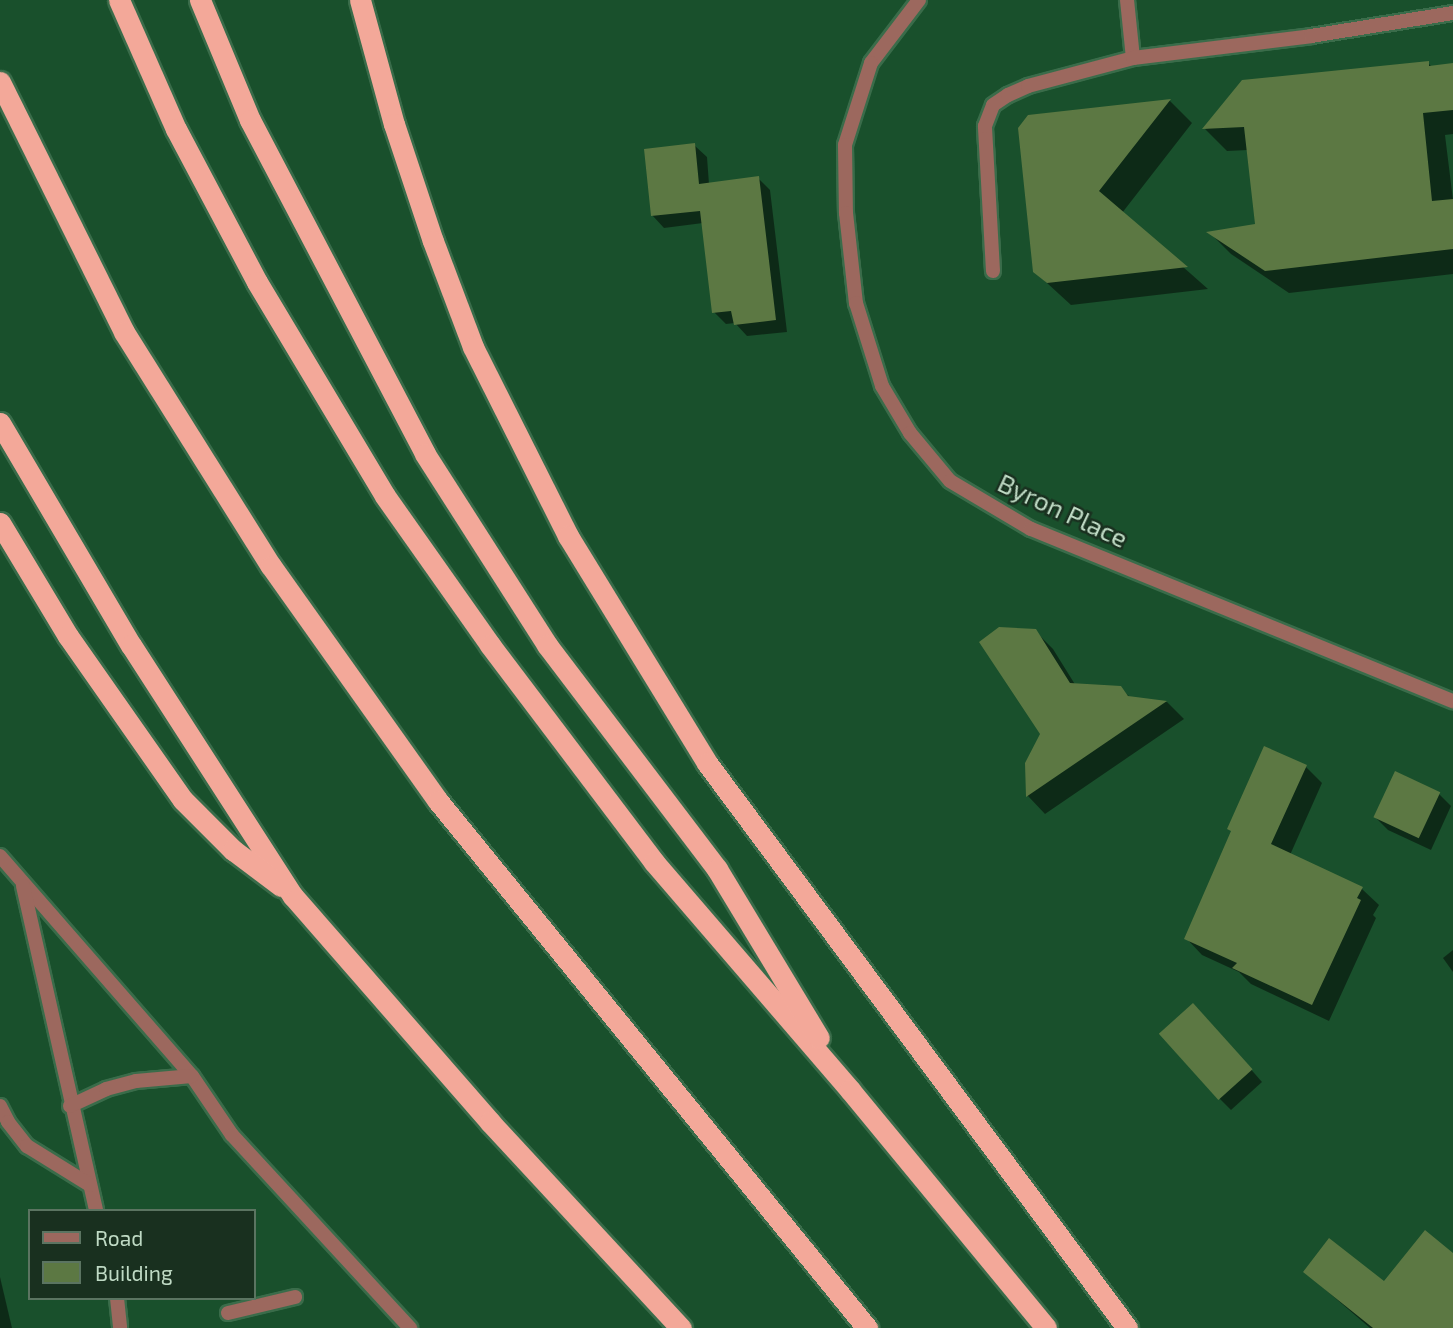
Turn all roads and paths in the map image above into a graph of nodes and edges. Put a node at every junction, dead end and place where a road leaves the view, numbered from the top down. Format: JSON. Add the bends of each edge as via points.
{"nodes":[{"id":1,"x":119,"y":0,"type":"edge"},
{"id":2,"x":200,"y":0,"type":"edge"},
{"id":3,"x":360,"y":0,"type":"edge"},
{"id":4,"x":919,"y":0,"type":"edge"},
{"id":5,"x":1127,"y":0,"type":"edge"},
{"id":6,"x":1453,"y":13,"type":"edge"},
{"id":7,"x":1133,"y":58,"type":"junction"},
{"id":8,"x":0,"y":82,"type":"edge"},
{"id":9,"x":993,"y":271,"type":"dead end"},
{"id":10,"x":0,"y":423,"type":"edge"},
{"id":11,"x":0,"y":523,"type":"edge"},
{"id":12,"x":1453,"y":701,"type":"edge"},
{"id":13,"x":0,"y":856,"type":"edge"},
{"id":14,"x":23,"y":885,"type":"junction"},
{"id":15,"x":293,"y":896,"type":"junction"},
{"id":16,"x":192,"y":1076,"type":"junction"},
{"id":17,"x":850,"y":1090,"type":"junction"},
{"id":18,"x":0,"y":1106,"type":"edge"},
{"id":19,"x":70,"y":1106,"type":"junction"},
{"id":20,"x":90,"y":1185,"type":"junction"},
{"id":21,"x":96,"y":1209,"type":"edge"},
{"id":22,"x":295,"y":1297,"type":"dead end"},
{"id":23,"x":119,"y":1305,"type":"edge"},
{"id":24,"x":228,"y":1313,"type":"dead end"},
{"id":25,"x":120,"y":1328,"type":"edge"},
{"id":26,"x":130,"y":1328,"type":"edge"},
{"id":27,"x":410,"y":1328,"type":"edge"},
{"id":28,"x":681,"y":1328,"type":"edge"},
{"id":29,"x":867,"y":1328,"type":"edge"},
{"id":30,"x":1046,"y":1328,"type":"edge"},
{"id":31,"x":1128,"y":1328,"type":"edge"}],
"edges":[{"from":1,"to":17,"type":"highway","via":[[176,129],[251,270],[385,496],[490,645],[654,862]]},
{"from":2,"to":17,"type":"highway","via":[[250,120],[425,454],[547,645],[717,869]]},
{"from":3,"to":31,"type":"highway","via":[[394,124],[474,347],[568,536],[707,763]]},
{"from":4,"to":12,"type":"street","name":"Byron Place","via":[[871,62],[845,145],[846,213],[856,303],[882,386],[910,433],[950,481],[1031,528]]},
{"from":5,"to":7,"type":"street"},
{"from":6,"to":7,"type":"street"},
{"from":7,"to":9,"type":"street","via":[[1028,86],[993,105],[985,126]]},
{"from":8,"to":29,"type":"highway","via":[[124,332],[271,566],[438,802]]},
{"from":10,"to":15,"type":"highway","via":[[131,645]]},
{"from":11,"to":15,"type":"highway","via":[[68,636],[183,800],[233,850]]},
{"from":13,"to":14,"type":"street"},
{"from":14,"to":16,"type":"street"},
{"from":14,"to":19,"type":"street"},
{"from":15,"to":28,"type":"highway","via":[[490,1122]]},
{"from":16,"to":19,"type":"street","via":[[136,1081]]},
{"from":16,"to":27,"type":"street","via":[[232,1135]]},
{"from":17,"to":30,"type":"highway"},
{"from":18,"to":20,"type":"street","via":[[27,1146]]},
{"from":19,"to":20,"type":"street"},
{"from":20,"to":21,"type":"street"},
{"from":22,"to":24,"type":"street"},
{"from":23,"to":25,"type":"street"},
{"from":23,"to":26,"type":"street"}]}
